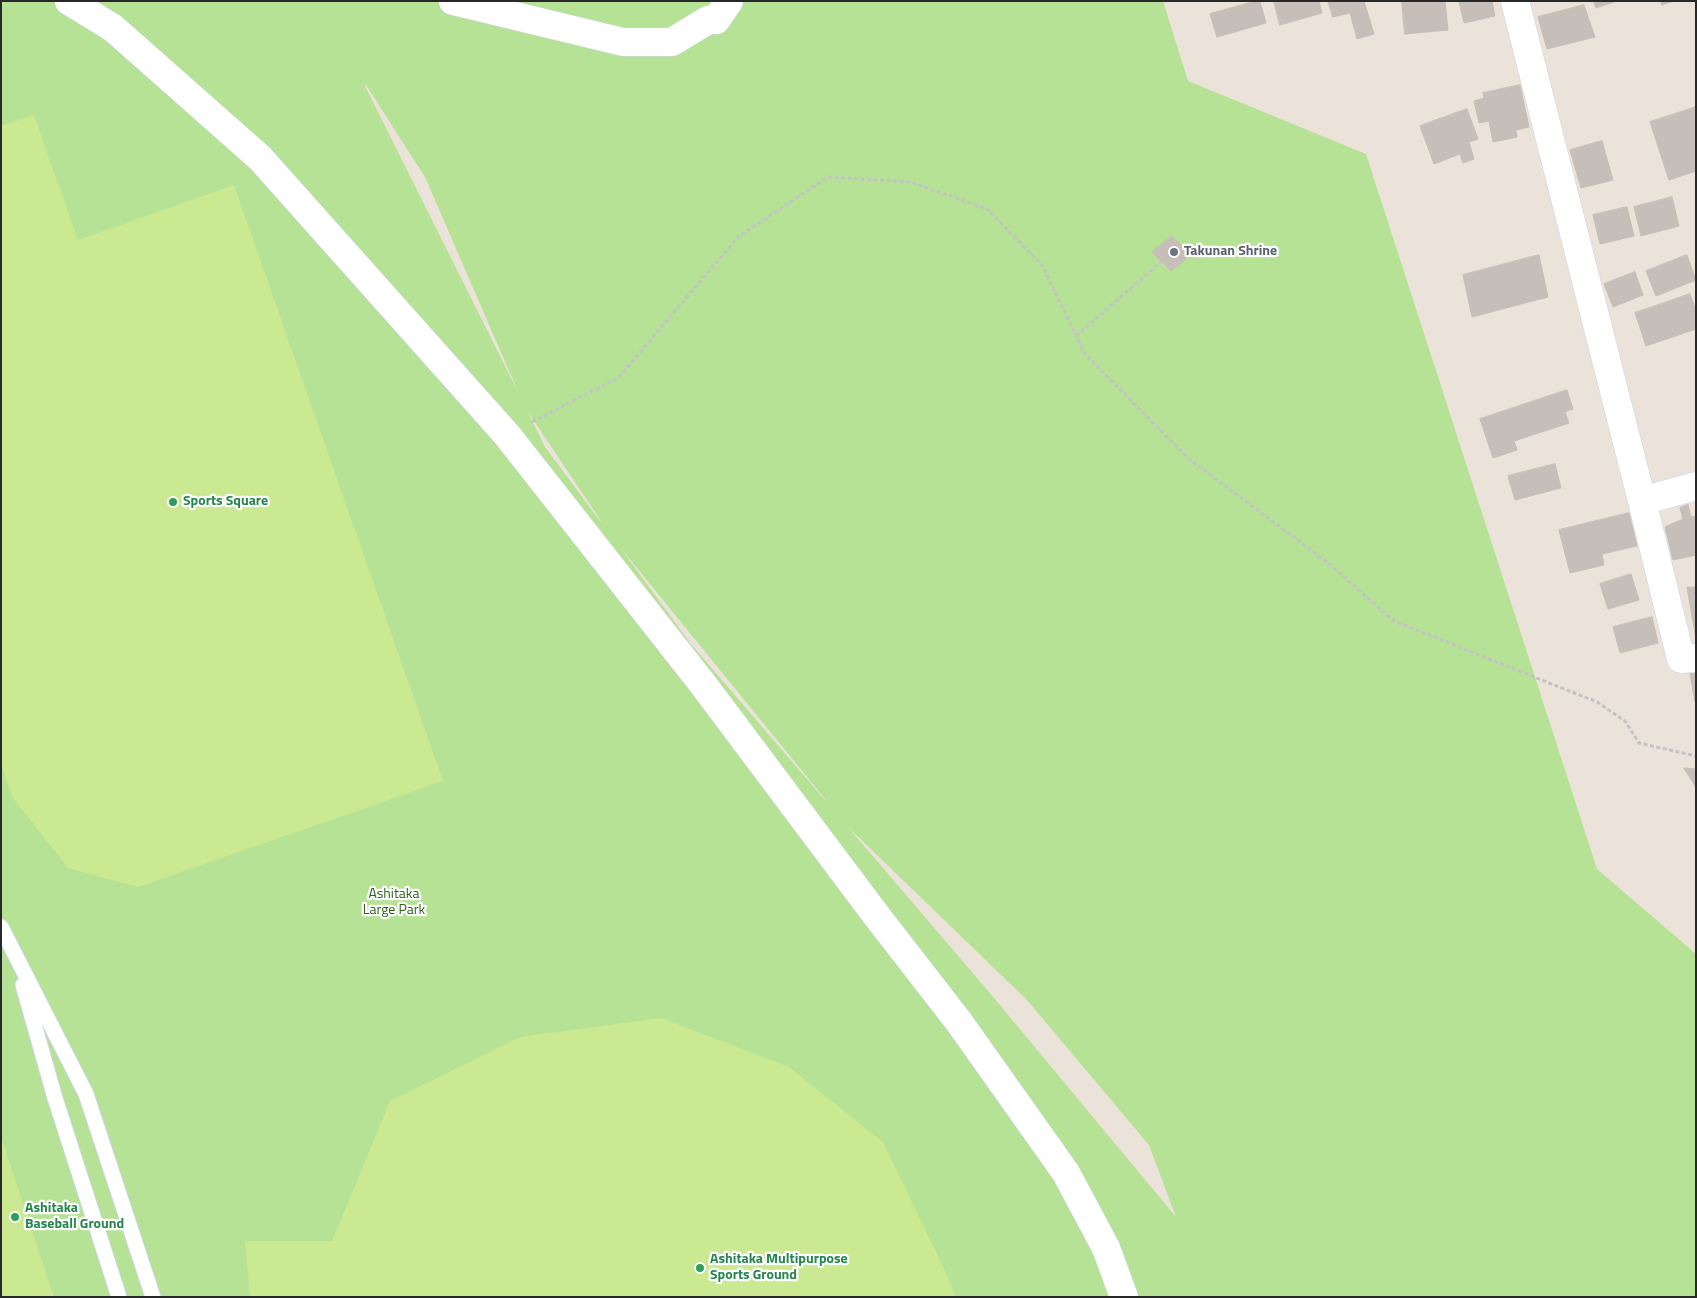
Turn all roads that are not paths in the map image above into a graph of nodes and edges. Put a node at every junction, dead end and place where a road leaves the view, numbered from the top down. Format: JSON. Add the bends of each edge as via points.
{"nodes":[{"id":1,"x":69,"y":1,"type":"edge"},
{"id":2,"x":454,"y":1,"type":"edge"},
{"id":3,"x":729,"y":1,"type":"edge"},
{"id":4,"x":1515,"y":1,"type":"edge"},
{"id":5,"x":1696,"y":486,"type":"edge"},
{"id":6,"x":1642,"y":501,"type":"junction"},
{"id":7,"x":1696,"y":658,"type":"edge"},
{"id":8,"x":1,"y":927,"type":"edge"},
{"id":9,"x":14,"y":954,"type":"junction"},
{"id":10,"x":119,"y":1297,"type":"edge"},
{"id":11,"x":153,"y":1297,"type":"edge"},
{"id":12,"x":1124,"y":1297,"type":"edge"}],
"edges":[{"from":1,"to":12,"type":"street","via":[[113,28],[260,158],[507,435],[702,683],[959,1022],[1066,1173],[1106,1248]]},
{"from":2,"to":3,"type":"street","via":[[624,42],[672,42],[708,20],[716,20]]},
{"from":4,"to":6,"type":"street"},
{"from":5,"to":6,"type":"street"},
{"from":6,"to":7,"type":"street","via":[[1681,659]]},
{"from":8,"to":9,"type":"lane"},
{"from":9,"to":10,"type":"lane","via":[[55,1098]]},
{"from":9,"to":11,"type":"lane","via":[[86,1094]]}]}
